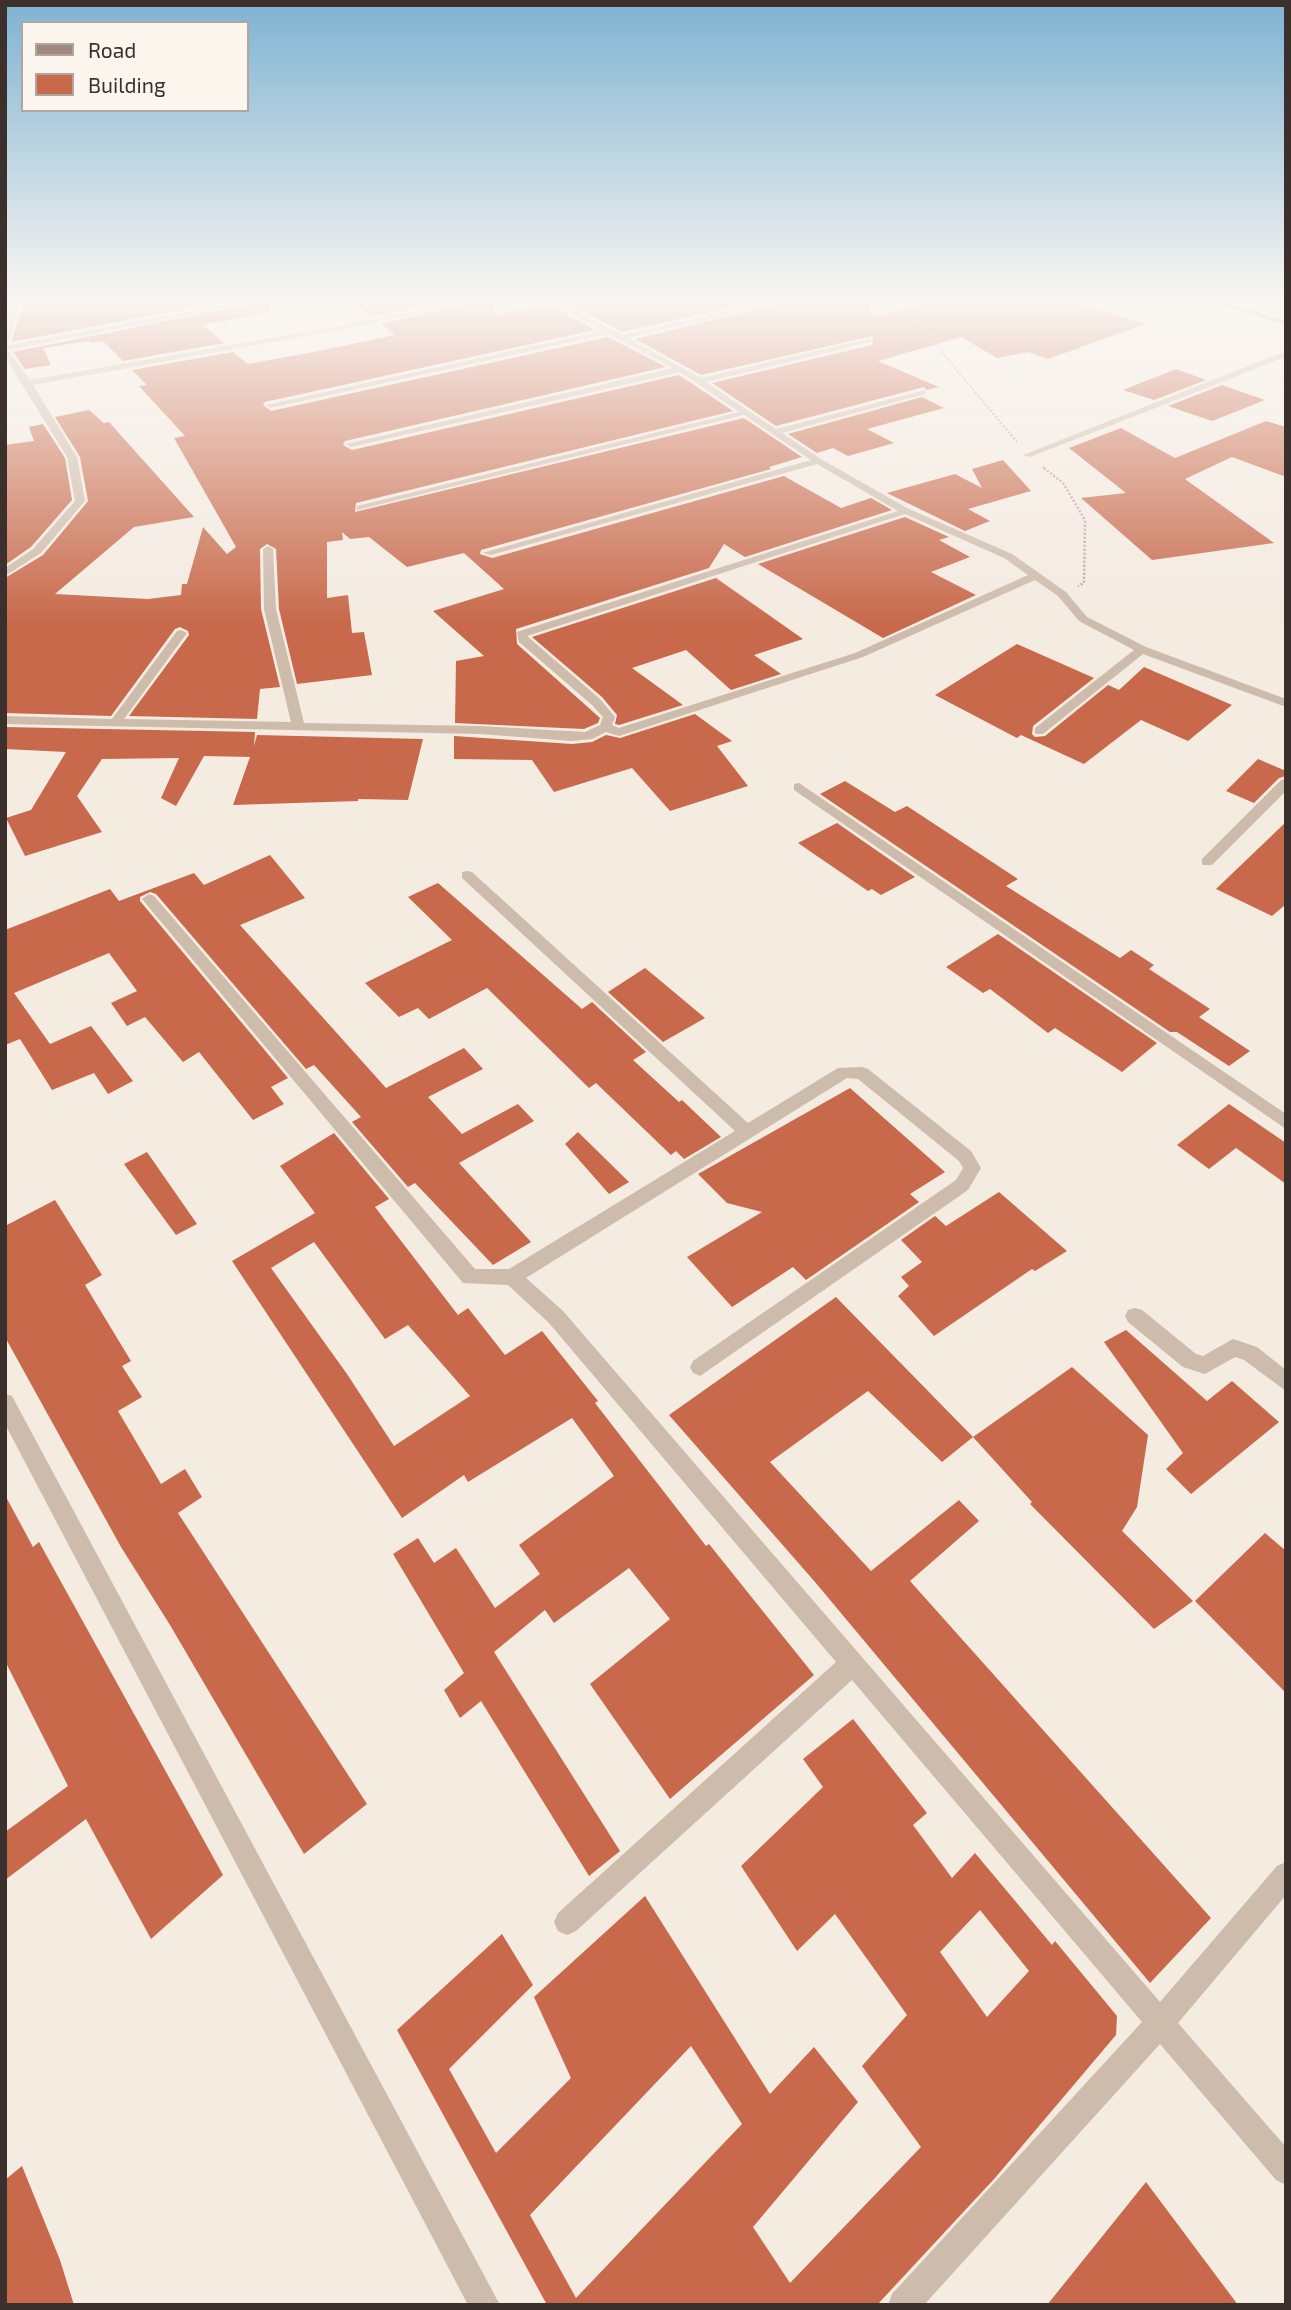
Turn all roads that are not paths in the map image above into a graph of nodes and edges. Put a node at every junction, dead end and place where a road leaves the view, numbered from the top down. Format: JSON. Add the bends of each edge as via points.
{"nodes":[{"id":1,"x":43,"y":408,"type":"edge"},
{"id":2,"x":510,"y":408,"type":"edge"},
{"id":3,"x":741,"y":408,"type":"edge"},
{"id":4,"x":864,"y":408,"type":"edge"},
{"id":5,"x":1148,"y":408,"type":"edge"},
{"id":6,"x":748,"y":412,"type":"junction"},
{"id":7,"x":776,"y":432,"type":"junction"},
{"id":8,"x":351,"y":444,"type":"dead end"},
{"id":9,"x":1027,"y":455,"type":"dead end"},
{"id":10,"x":818,"y":461,"type":"junction"},
{"id":11,"x":360,"y":508,"type":"dead end"},
{"id":12,"x":904,"y":510,"type":"junction"},
{"id":13,"x":268,"y":549,"type":"dead end"},
{"id":14,"x":487,"y":553,"type":"dead end"},
{"id":15,"x":5,"y":573,"type":"edge"},
{"id":16,"x":1034,"y":576,"type":"junction"},
{"id":17,"x":181,"y":633,"type":"dead end"},
{"id":18,"x":1142,"y":649,"type":"junction"},
{"id":19,"x":1286,"y":702,"type":"edge"},
{"id":20,"x":5,"y":720,"type":"edge"},
{"id":21,"x":115,"y":723,"type":"junction"},
{"id":22,"x":606,"y":727,"type":"junction"},
{"id":23,"x":299,"y":728,"type":"junction"},
{"id":24,"x":1039,"y":732,"type":"dead end"},
{"id":25,"x":1286,"y":783,"type":"edge"},
{"id":26,"x":799,"y":787,"type":"dead end"},
{"id":27,"x":1207,"y":862,"type":"dead end"},
{"id":28,"x":467,"y":875,"type":"dead end"},
{"id":29,"x":149,"y":899,"type":"dead end"},
{"id":30,"x":1286,"y":1123,"type":"edge"},
{"id":31,"x":747,"y":1132,"type":"junction"},
{"id":32,"x":512,"y":1278,"type":"junction"},
{"id":33,"x":1135,"y":1316,"type":"dead end"},
{"id":34,"x":700,"y":1367,"type":"dead end"},
{"id":35,"x":1286,"y":1382,"type":"edge"},
{"id":36,"x":5,"y":1403,"type":"edge"},
{"id":37,"x":853,"y":1664,"type":"junction"},
{"id":38,"x":1286,"y":1875,"type":"edge"},
{"id":39,"x":567,"y":1922,"type":"dead end"},
{"id":40,"x":1160,"y":2022,"type":"junction"},
{"id":41,"x":1286,"y":2170,"type":"edge"},
{"id":42,"x":485,"y":2305,"type":"edge"},
{"id":43,"x":903,"y":2305,"type":"edge"}],
"edges":[{"from":1,"to":15,"type":"street","via":[[72,457],[80,501],[37,551]]},
{"from":2,"to":8,"type":"street"},
{"from":3,"to":6,"type":"street"},
{"from":4,"to":7,"type":"street"},
{"from":5,"to":9,"type":"lane"},
{"from":6,"to":7,"type":"street"},
{"from":6,"to":11,"type":"street"},
{"from":7,"to":10,"type":"street"},
{"from":10,"to":12,"type":"street"},
{"from":10,"to":14,"type":"street"},
{"from":12,"to":16,"type":"street","via":[[1009,556]]},
{"from":12,"to":22,"type":"street","via":[[521,634],[596,702],[609,717]]},
{"from":13,"to":23,"type":"street","via":[[270,609]]},
{"from":16,"to":18,"type":"street","via":[[1062,594],[1083,619]]},
{"from":16,"to":22,"type":"street","via":[[859,655],[619,732]]},
{"from":17,"to":21,"type":"street"},
{"from":18,"to":19,"type":"street"},
{"from":18,"to":24,"type":"street"},
{"from":20,"to":21,"type":"street"},
{"from":21,"to":23,"type":"street"},
{"from":22,"to":23,"type":"street","via":[[588,736],[572,737],[480,730]]},
{"from":25,"to":27,"type":"street"},
{"from":26,"to":30,"type":"street"},
{"from":28,"to":31,"type":"street"},
{"from":29,"to":32,"type":"street","via":[[470,1277]]},
{"from":31,"to":32,"type":"street"},
{"from":31,"to":34,"type":"street","via":[[844,1072],[862,1073],[965,1156],[972,1168],[962,1185]]},
{"from":32,"to":37,"type":"street","via":[[556,1317]]},
{"from":33,"to":35,"type":"street","via":[[1189,1362],[1205,1364],[1233,1348],[1250,1353]]},
{"from":36,"to":42,"type":"street"},
{"from":37,"to":39,"type":"street"},
{"from":37,"to":40,"type":"street"},
{"from":38,"to":40,"type":"street"},
{"from":40,"to":41,"type":"street"},
{"from":40,"to":43,"type":"street"}]}
